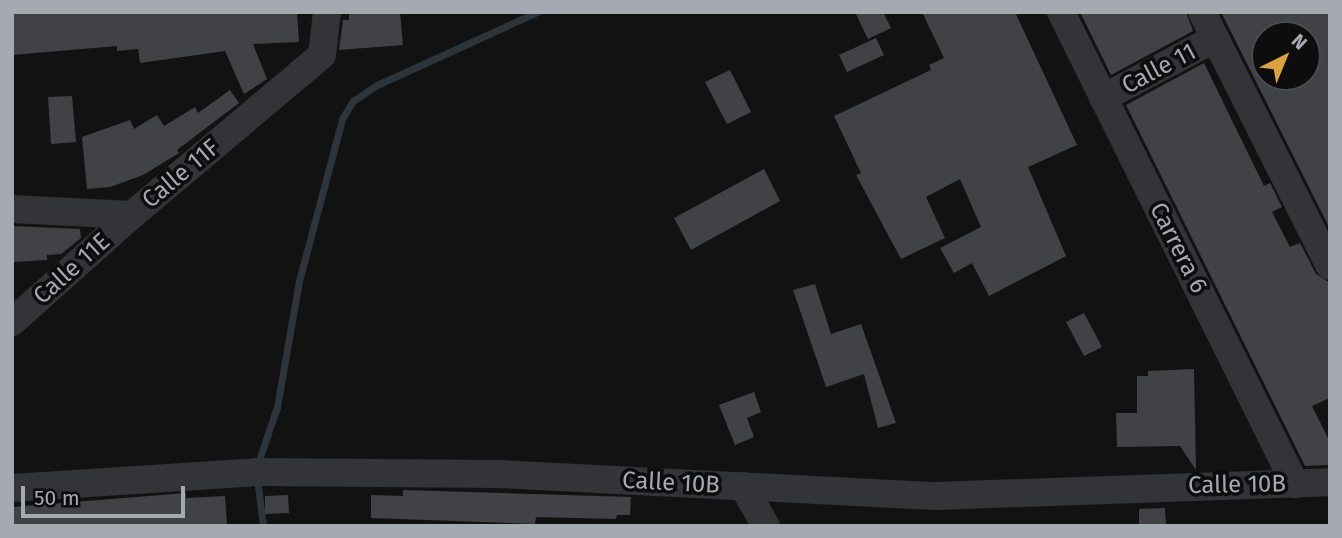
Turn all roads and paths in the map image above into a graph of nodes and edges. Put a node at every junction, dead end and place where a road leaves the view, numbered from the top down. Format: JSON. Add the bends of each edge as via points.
{"nodes":[{"id":1,"x":327,"y":12,"type":"edge"},
{"id":2,"x":1061,"y":12,"type":"edge"},
{"id":3,"x":1202,"y":12,"type":"edge"},
{"id":4,"x":1214,"y":39,"type":"junction"},
{"id":5,"x":1103,"y":98,"type":"junction"},
{"id":6,"x":12,"y":209,"type":"edge"},
{"id":7,"x":131,"y":215,"type":"junction"},
{"id":8,"x":1330,"y":266,"type":"edge"},
{"id":9,"x":12,"y":322,"type":"edge"},
{"id":10,"x":1330,"y":482,"type":"edge"},
{"id":11,"x":1295,"y":484,"type":"junction"},
{"id":12,"x":743,"y":486,"type":"junction"},
{"id":13,"x":12,"y":488,"type":"edge"},
{"id":14,"x":766,"y":526,"type":"edge"}],
"edges":[{"from":1,"to":7,"type":"street","name":"Calle 11F","via":[[322,55]]},
{"from":2,"to":5,"type":"street","name":"Carrera 6"},
{"from":3,"to":4,"type":"street"},
{"from":4,"to":5,"type":"street","name":"Calle 11"},
{"from":4,"to":8,"type":"street"},
{"from":5,"to":11,"type":"street","name":"Carrera 6"},
{"from":6,"to":7,"type":"street","name":"Calle 11F"},
{"from":7,"to":9,"type":"street","name":"Calle 11E"},
{"from":10,"to":11,"type":"street","name":"Calle 10B"},
{"from":11,"to":12,"type":"street","name":"Calle 10B","via":[[934,496]]},
{"from":12,"to":13,"type":"street","name":"Calle 10B","via":[[499,474],[257,472]]},
{"from":12,"to":14,"type":"street"}]}
